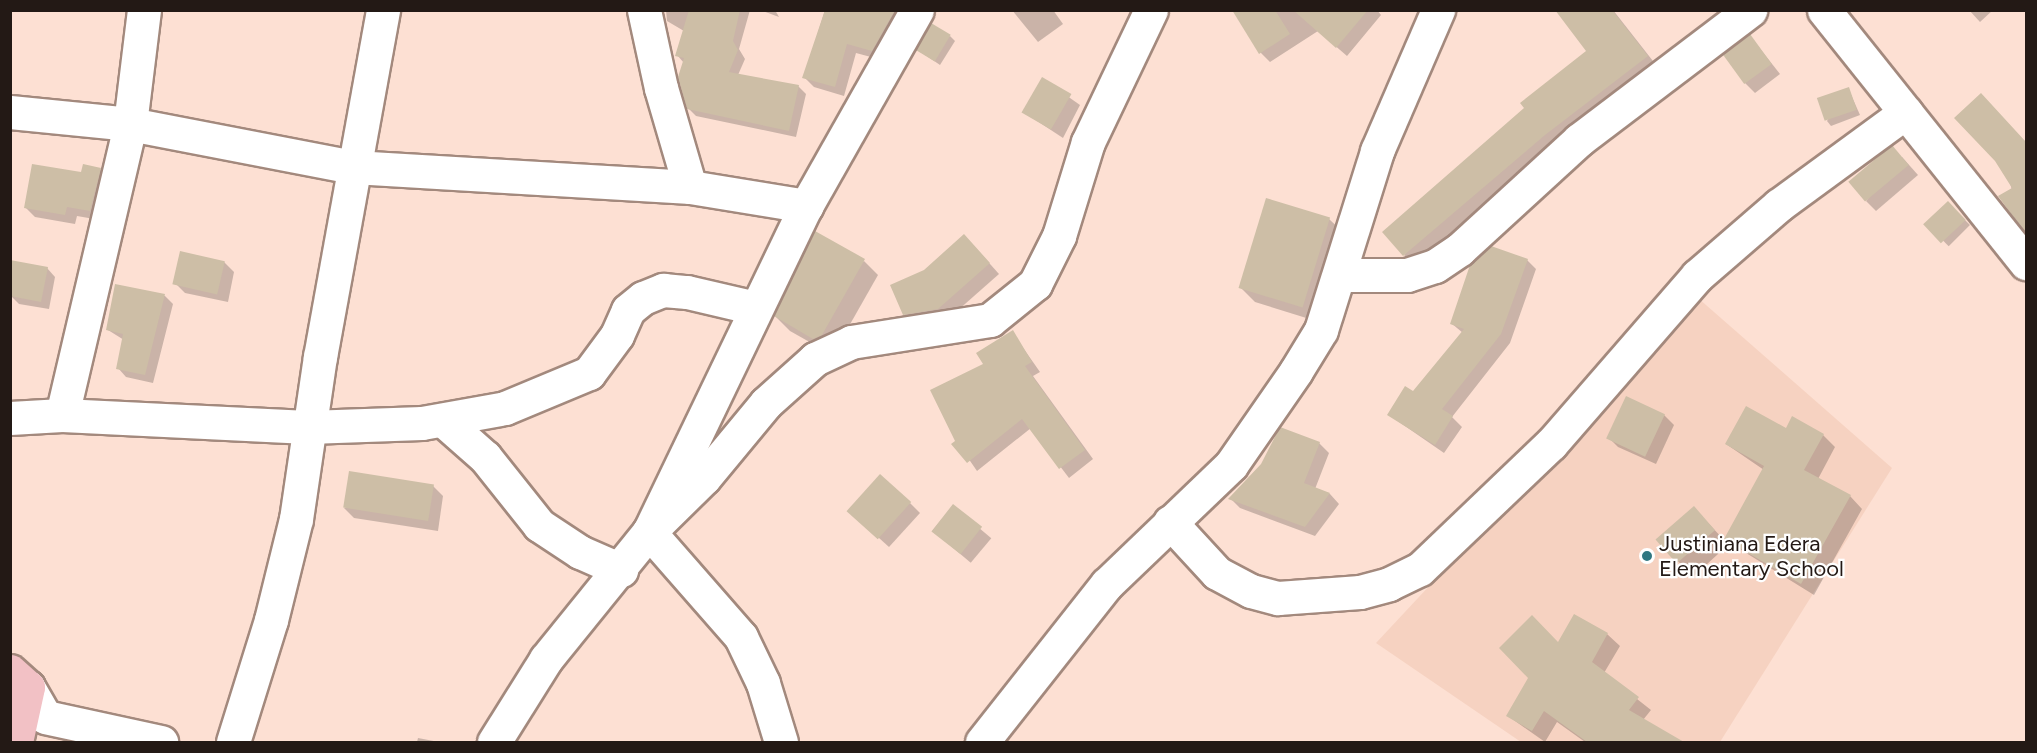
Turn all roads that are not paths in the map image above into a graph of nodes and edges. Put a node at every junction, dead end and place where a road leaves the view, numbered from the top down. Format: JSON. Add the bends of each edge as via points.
{"nodes":[{"id":1,"x":144,"y":10,"type":"edge"},
{"id":2,"x":383,"y":10,"type":"edge"},
{"id":3,"x":644,"y":10,"type":"edge"},
{"id":4,"x":917,"y":10,"type":"edge"},
{"id":5,"x":1151,"y":10,"type":"edge"},
{"id":6,"x":1438,"y":10,"type":"edge"},
{"id":7,"x":1750,"y":10,"type":"edge"},
{"id":8,"x":1824,"y":10,"type":"edge"},
{"id":9,"x":10,"y":112,"type":"edge"},
{"id":10,"x":1906,"y":112,"type":"junction"},
{"id":11,"x":130,"y":124,"type":"junction"},
{"id":12,"x":353,"y":167,"type":"junction"},
{"id":13,"x":690,"y":187,"type":"junction"},
{"id":14,"x":806,"y":206,"type":"junction"},
{"id":15,"x":2026,"y":263,"type":"edge"},
{"id":16,"x":1341,"y":275,"type":"junction"},
{"id":17,"x":756,"y":308,"type":"junction"},
{"id":18,"x":62,"y":415,"type":"junction"},
{"id":19,"x":10,"y":418,"type":"edge"},
{"id":20,"x":443,"y":420,"type":"junction"},
{"id":21,"x":308,"y":427,"type":"junction"},
{"id":22,"x":1170,"y":522,"type":"junction"},
{"id":23,"x":649,"y":532,"type":"junction"},
{"id":24,"x":621,"y":570,"type":"junction"},
{"id":25,"x":16,"y":682,"type":"edge"},
{"id":26,"x":16,"y":742,"type":"edge"},
{"id":27,"x":161,"y":742,"type":"edge"},
{"id":28,"x":232,"y":742,"type":"edge"},
{"id":29,"x":494,"y":742,"type":"edge"},
{"id":30,"x":781,"y":742,"type":"edge"},
{"id":31,"x":982,"y":742,"type":"edge"}],
"edges":[{"from":1,"to":11,"type":"street"},
{"from":2,"to":12,"type":"street"},
{"from":3,"to":13,"type":"street","via":[[661,88]]},
{"from":4,"to":14,"type":"street"},
{"from":5,"to":23,"type":"street","via":[[1088,142],[1059,236],[1035,284],[990,320],[851,342],[815,359],[766,403],[704,478]]},
{"from":6,"to":16,"type":"street","via":[[1377,151]]},
{"from":7,"to":16,"type":"street","via":[[1579,140],[1460,249],[1435,266],[1407,276]]},
{"from":8,"to":10,"type":"street"},
{"from":9,"to":11,"type":"street"},
{"from":10,"to":15,"type":"street"},
{"from":10,"to":22,"type":"street","via":[[1779,205],[1698,276],[1551,444],[1420,569],[1360,592],[1278,598],[1251,591],[1217,573]]},
{"from":11,"to":12,"type":"street"},
{"from":11,"to":18,"type":"street"},
{"from":12,"to":13,"type":"street"},
{"from":12,"to":21,"type":"street"},
{"from":13,"to":14,"type":"street"},
{"from":14,"to":17,"type":"street"},
{"from":16,"to":22,"type":"street","via":[[1321,330],[1266,419],[1231,465]]},
{"from":17,"to":20,"type":"street","via":[[663,290],[628,310],[612,342],[589,373],[505,408]]},
{"from":17,"to":23,"type":"street"},
{"from":18,"to":19,"type":"street"},
{"from":18,"to":21,"type":"street"},
{"from":20,"to":21,"type":"street"},
{"from":20,"to":24,"type":"street","via":[[485,457],[539,525],[580,552]]},
{"from":21,"to":28,"type":"street","via":[[285,571]]},
{"from":22,"to":31,"type":"street","via":[[1107,584]]},
{"from":23,"to":24,"type":"street"},
{"from":23,"to":30,"type":"street","via":[[741,637],[763,683]]},
{"from":24,"to":29,"type":"street","via":[[546,659]]},
{"from":25,"to":26,"type":"main road"},
{"from":25,"to":27,"type":"street","via":[[45,717]]}]}
